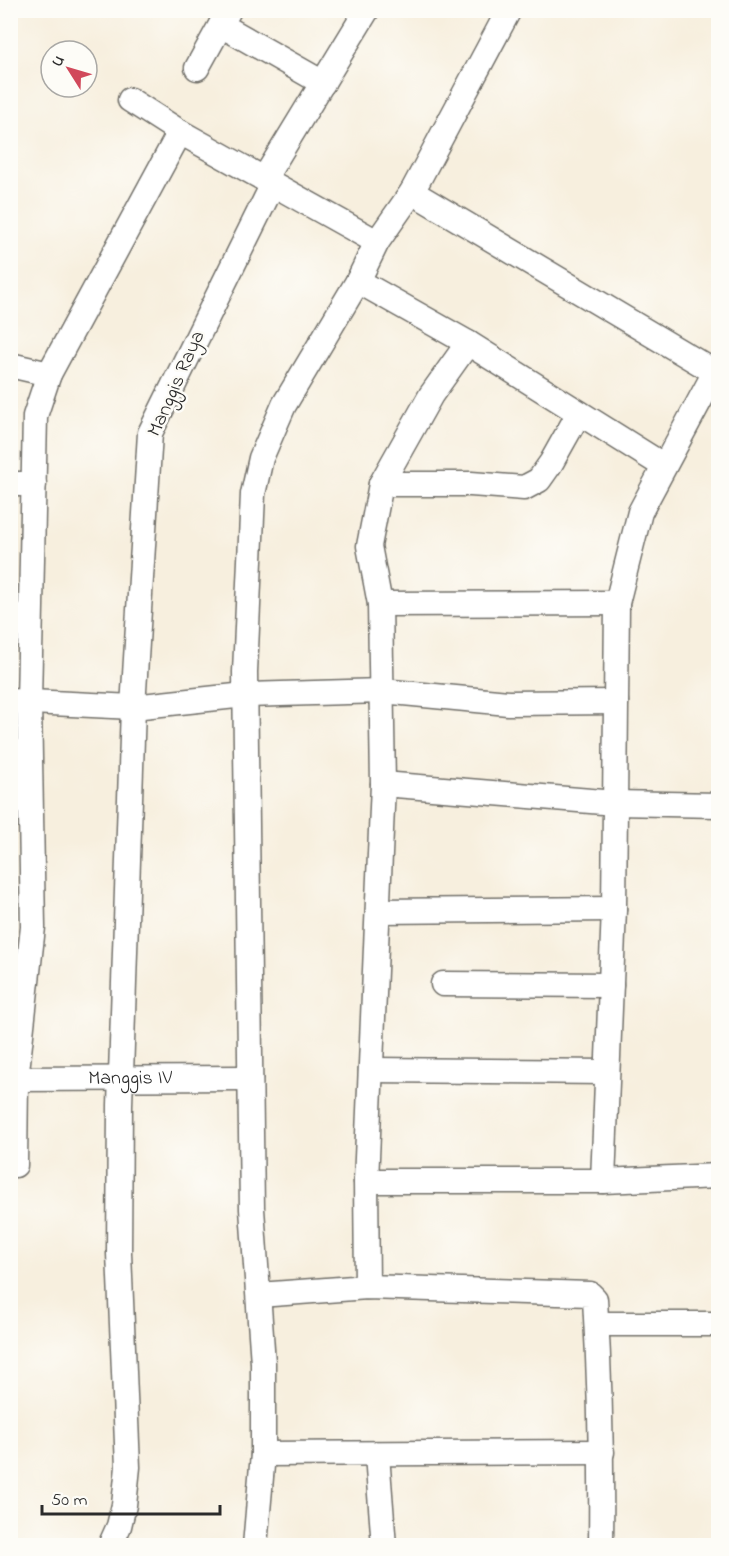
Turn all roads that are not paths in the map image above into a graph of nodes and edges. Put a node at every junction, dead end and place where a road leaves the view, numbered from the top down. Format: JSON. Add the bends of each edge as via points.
{"nodes":[{"id":1,"x":367,"y":10,"type":"edge"},
{"id":2,"x":509,"y":10,"type":"edge"},
{"id":3,"x":225,"y":18,"type":"edge"},
{"id":4,"x":197,"y":68,"type":"dead end"},
{"id":5,"x":323,"y":83,"type":"junction"},
{"id":6,"x":130,"y":100,"type":"dead end"},
{"id":7,"x":180,"y":132,"type":"junction"},
{"id":8,"x":268,"y":182,"type":"junction"},
{"id":9,"x":412,"y":192,"type":"junction"},
{"id":10,"x":377,"y":242,"type":"junction"},
{"id":11,"x":358,"y":281,"type":"junction"},
{"id":12,"x":468,"y":343,"type":"junction"},
{"id":13,"x":10,"y":365,"type":"edge"},
{"id":14,"x":717,"y":373,"type":"edge"},
{"id":15,"x":49,"y":374,"type":"junction"},
{"id":16,"x":579,"y":413,"type":"junction"},
{"id":17,"x":664,"y":466,"type":"junction"},
{"id":18,"x":22,"y":484,"type":"edge"},
{"id":19,"x":381,"y":484,"type":"junction"},
{"id":20,"x":21,"y":572,"type":"edge"},
{"id":21,"x":617,"y":603,"type":"junction"},
{"id":22,"x":380,"y":604,"type":"junction"},
{"id":23,"x":382,"y":691,"type":"junction"},
{"id":24,"x":245,"y":695,"type":"junction"},
{"id":25,"x":20,"y":701,"type":"edge"},
{"id":26,"x":616,"y":702,"type":"junction"},
{"id":27,"x":133,"y":707,"type":"junction"},
{"id":28,"x":383,"y":784,"type":"junction"},
{"id":29,"x":615,"y":803,"type":"junction"},
{"id":30,"x":718,"y":805,"type":"edge"},
{"id":31,"x":21,"y":815,"type":"edge"},
{"id":32,"x":614,"y":909,"type":"junction"},
{"id":33,"x":378,"y":911,"type":"junction"},
{"id":34,"x":22,"y":926,"type":"edge"},
{"id":35,"x":443,"y":984,"type":"dead end"},
{"id":36,"x":611,"y":985,"type":"junction"},
{"id":37,"x":371,"y":1070,"type":"junction"},
{"id":38,"x":607,"y":1072,"type":"junction"},
{"id":39,"x":250,"y":1078,"type":"junction"},
{"id":40,"x":121,"y":1079,"type":"junction"},
{"id":41,"x":14,"y":1080,"type":"edge"},
{"id":42,"x":15,"y":1165,"type":"dead end"},
{"id":43,"x":718,"y":1176,"type":"edge"},
{"id":44,"x":366,"y":1181,"type":"junction"},
{"id":45,"x":603,"y":1181,"type":"junction"},
{"id":46,"x":367,"y":1287,"type":"junction"},
{"id":47,"x":259,"y":1295,"type":"junction"},
{"id":48,"x":597,"y":1324,"type":"junction"},
{"id":49,"x":718,"y":1324,"type":"edge"},
{"id":50,"x":602,"y":1452,"type":"junction"},
{"id":51,"x":263,"y":1454,"type":"junction"},
{"id":52,"x":377,"y":1455,"type":"junction"},
{"id":53,"x":110,"y":1545,"type":"edge"},
{"id":54,"x":255,"y":1545,"type":"edge"},
{"id":55,"x":384,"y":1545,"type":"edge"},
{"id":56,"x":601,"y":1545,"type":"edge"}],
"edges":[{"from":1,"to":5,"type":"street","name":"Manggis Raya"},
{"from":2,"to":9,"type":"street"},
{"from":3,"to":4,"type":"street"},
{"from":3,"to":5,"type":"street"},
{"from":5,"to":8,"type":"street","name":"Manggis Raya"},
{"from":6,"to":7,"type":"street"},
{"from":7,"to":8,"type":"street"},
{"from":7,"to":15,"type":"street"},
{"from":8,"to":10,"type":"street"},
{"from":8,"to":27,"type":"street","name":"Manggis Raya","via":[[150,433]]},
{"from":9,"to":10,"type":"street"},
{"from":9,"to":14,"type":"street"},
{"from":10,"to":11,"type":"street"},
{"from":11,"to":12,"type":"street"},
{"from":11,"to":24,"type":"street","via":[[284,405],[261,458],[253,494]]},
{"from":12,"to":16,"type":"street"},
{"from":12,"to":19,"type":"street","via":[[431,395]]},
{"from":13,"to":15,"type":"street"},
{"from":14,"to":17,"type":"street"},
{"from":15,"to":18,"type":"street","via":[[35,417]]},
{"from":16,"to":17,"type":"street"},
{"from":16,"to":19,"type":"street","via":[[539,480],[524,488]]},
{"from":17,"to":21,"type":"street","via":[[640,512]]},
{"from":18,"to":20,"type":"street"},
{"from":19,"to":22,"type":"street","via":[[369,546]]},
{"from":20,"to":25,"type":"street"},
{"from":21,"to":22,"type":"street"},
{"from":21,"to":26,"type":"street"},
{"from":22,"to":23,"type":"street"},
{"from":23,"to":24,"type":"street"},
{"from":23,"to":26,"type":"street","via":[[508,703]]},
{"from":23,"to":28,"type":"street"},
{"from":24,"to":27,"type":"street"},
{"from":24,"to":39,"type":"street"},
{"from":25,"to":27,"type":"street"},
{"from":25,"to":31,"type":"street"},
{"from":26,"to":29,"type":"street"},
{"from":27,"to":40,"type":"street","name":"Manggis Raya"},
{"from":28,"to":29,"type":"street"},
{"from":28,"to":33,"type":"street"},
{"from":29,"to":30,"type":"street"},
{"from":29,"to":32,"type":"street"},
{"from":31,"to":34,"type":"street"},
{"from":32,"to":33,"type":"street"},
{"from":32,"to":36,"type":"street"},
{"from":33,"to":37,"type":"street"},
{"from":34,"to":41,"type":"street"},
{"from":35,"to":36,"type":"street"},
{"from":36,"to":38,"type":"street"},
{"from":37,"to":38,"type":"street"},
{"from":37,"to":44,"type":"street"},
{"from":38,"to":45,"type":"street"},
{"from":39,"to":40,"type":"street","name":"Manggis IV"},
{"from":39,"to":47,"type":"street","via":[[252,1209]]},
{"from":40,"to":41,"type":"street","name":"Manggis IV"},
{"from":40,"to":53,"type":"street","name":"Manggis Raya","via":[[119,1253],[128,1467],[124,1505]]},
{"from":41,"to":42,"type":"street"},
{"from":43,"to":45,"type":"street"},
{"from":44,"to":45,"type":"street"},
{"from":44,"to":46,"type":"street"},
{"from":46,"to":47,"type":"street"},
{"from":46,"to":48,"type":"street","via":[[586,1293],[595,1299]]},
{"from":47,"to":51,"type":"street"},
{"from":48,"to":49,"type":"street"},
{"from":48,"to":50,"type":"street"},
{"from":50,"to":52,"type":"street"},
{"from":50,"to":56,"type":"street"},
{"from":51,"to":52,"type":"street"},
{"from":51,"to":54,"type":"street"},
{"from":52,"to":55,"type":"street"}]}
